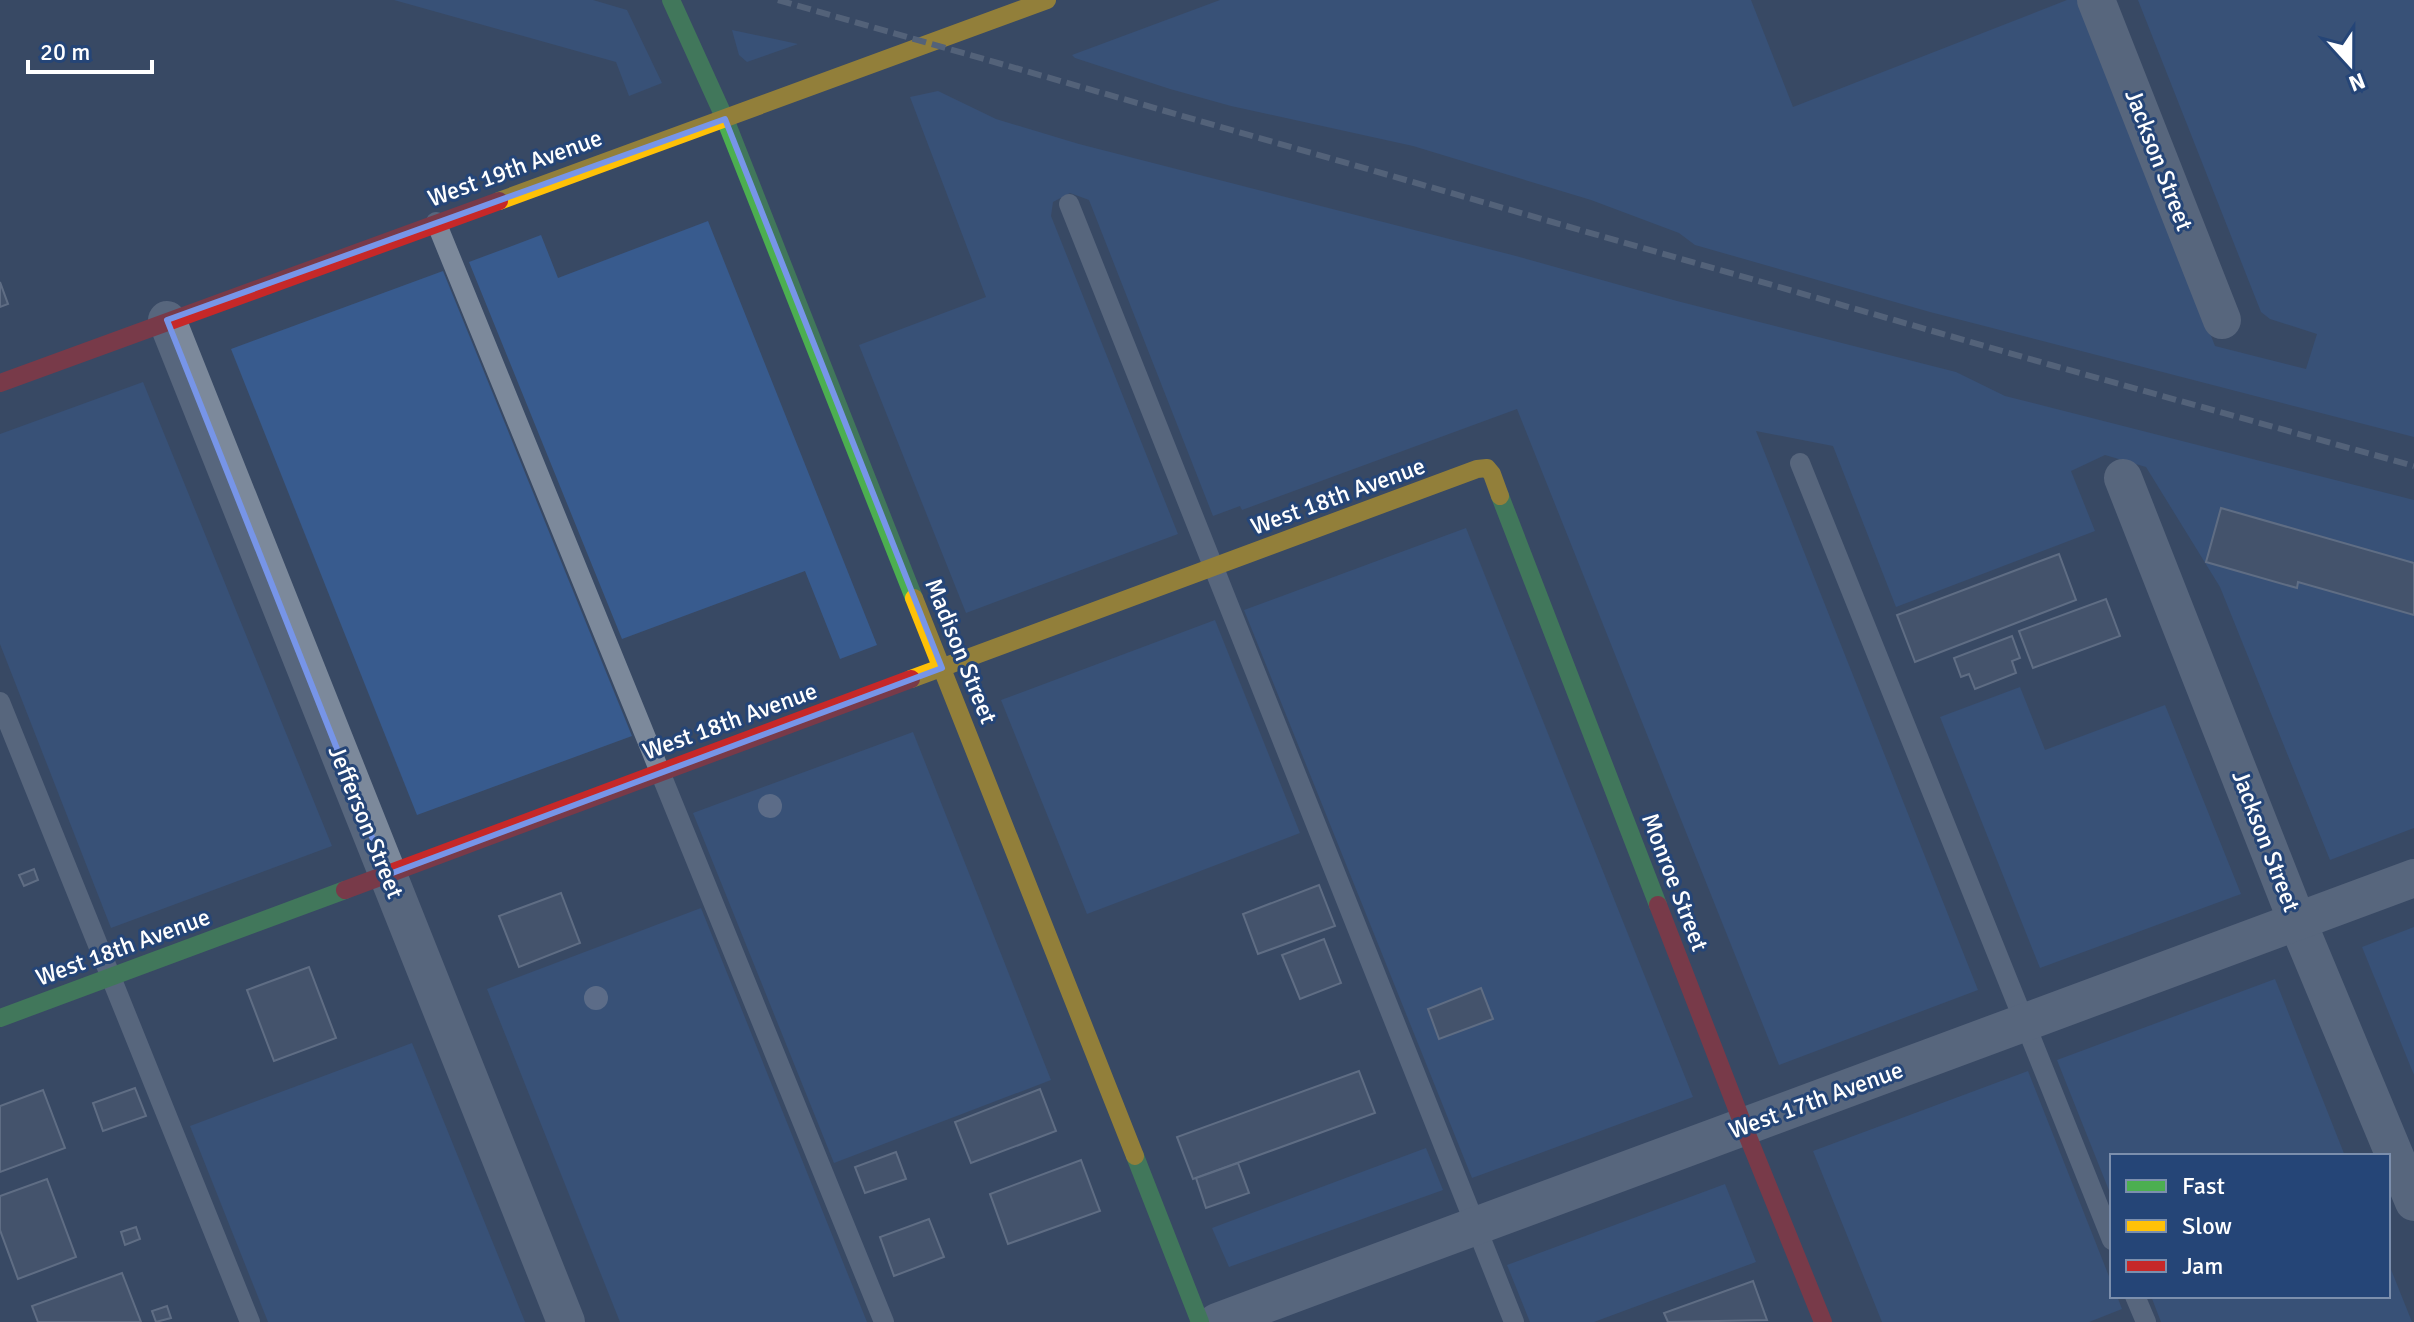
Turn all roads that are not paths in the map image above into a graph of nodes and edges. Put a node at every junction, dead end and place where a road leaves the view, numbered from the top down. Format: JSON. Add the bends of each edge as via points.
{"nodes":[{"id":1,"x":671,"y":0,"type":"edge"},
{"id":2,"x":1047,"y":0,"type":"edge"},
{"id":3,"x":2096,"y":0,"type":"edge"},
{"id":4,"x":1014,"y":5,"type":"edge"},
{"id":5,"x":725,"y":119,"type":"junction"},
{"id":6,"x":1069,"y":204,"type":"dead end"},
{"id":7,"x":436,"y":222,"type":"junction"},
{"id":8,"x":167,"y":320,"type":"junction"},
{"id":9,"x":2222,"y":320,"type":"dead end"},
{"id":10,"x":0,"y":383,"type":"edge"},
{"id":11,"x":1800,"y":463,"type":"dead end"},
{"id":12,"x":1477,"y":469,"type":"joint"},
{"id":13,"x":2123,"y":478,"type":"dead end"},
{"id":14,"x":1213,"y":568,"type":"junction"},
{"id":15,"x":942,"y":668,"type":"junction"},
{"id":16,"x":0,"y":702,"type":"edge"},
{"id":17,"x":660,"y":773,"type":"junction"},
{"id":18,"x":387,"y":875,"type":"junction"},
{"id":19,"x":2414,"y":878,"type":"edge"},
{"id":20,"x":2297,"y":921,"type":"junction"},
{"id":21,"x":111,"y":977,"type":"junction"},
{"id":22,"x":0,"y":1018,"type":"edge"},
{"id":23,"x":2024,"y":1022,"type":"junction"},
{"id":24,"x":1744,"y":1127,"type":"junction"},
{"id":25,"x":2414,"y":1202,"type":"edge"},
{"id":26,"x":1476,"y":1226,"type":"junction"},
{"id":27,"x":2110,"y":1235,"type":"edge"},
{"id":28,"x":2136,"y":1298,"type":"edge"},
{"id":29,"x":250,"y":1322,"type":"edge"},
{"id":30,"x":566,"y":1322,"type":"edge"},
{"id":31,"x":884,"y":1322,"type":"edge"},
{"id":32,"x":1200,"y":1322,"type":"edge"},
{"id":33,"x":1217,"y":1322,"type":"edge"},
{"id":34,"x":1514,"y":1322,"type":"edge"},
{"id":35,"x":1823,"y":1322,"type":"edge"},
{"id":36,"x":2146,"y":1322,"type":"edge"}],
"edges":[{"from":1,"to":5,"type":"street","name":"Madison Street"},
{"from":2,"to":4,"type":"street","name":"West 19th Avenue"},
{"from":3,"to":9,"type":"street","name":"Jackson Street"},
{"from":4,"to":5,"type":"street","name":"West 19th Avenue"},
{"from":5,"to":7,"type":"street","name":"West 19th Avenue"},
{"from":5,"to":15,"type":"street","name":"Madison Street"},
{"from":6,"to":14,"type":"lane"},
{"from":7,"to":8,"type":"street","name":"West 19th Avenue"},
{"from":7,"to":17,"type":"lane"},
{"from":8,"to":10,"type":"street","name":"West 19th Avenue"},
{"from":8,"to":18,"type":"street","name":"Jefferson Street"},
{"from":11,"to":23,"type":"lane"},
{"from":12,"to":14,"type":"street","name":"West 18th Avenue"},
{"from":12,"to":24,"type":"street","name":"Monroe Street","via":[[1487,468],[1492,474]]},
{"from":13,"to":20,"type":"street","name":"Jackson Street"},
{"from":14,"to":15,"type":"street","name":"West 18th Avenue"},
{"from":14,"to":26,"type":"lane"},
{"from":15,"to":17,"type":"street","name":"West 18th Avenue"},
{"from":15,"to":32,"type":"street","name":"Madison Street"},
{"from":16,"to":21,"type":"lane"},
{"from":17,"to":18,"type":"street","name":"West 18th Avenue"},
{"from":17,"to":31,"type":"lane"},
{"from":18,"to":21,"type":"street","name":"West 18th Avenue"},
{"from":18,"to":30,"type":"street","name":"Jefferson Street"},
{"from":19,"to":20,"type":"street","name":"West 17th Avenue"},
{"from":20,"to":23,"type":"street","name":"West 17th Avenue"},
{"from":20,"to":25,"type":"street","name":"Jackson Street"},
{"from":21,"to":22,"type":"street","name":"West 18th Avenue"},
{"from":21,"to":29,"type":"lane"},
{"from":23,"to":24,"type":"street","name":"West 17th Avenue"},
{"from":23,"to":27,"type":"lane"},
{"from":24,"to":26,"type":"street","name":"West 17th Avenue"},
{"from":24,"to":35,"type":"street","name":"Monroe Street"},
{"from":26,"to":33,"type":"street","name":"West 17th Avenue"},
{"from":26,"to":34,"type":"lane"},
{"from":28,"to":36,"type":"lane"}]}
